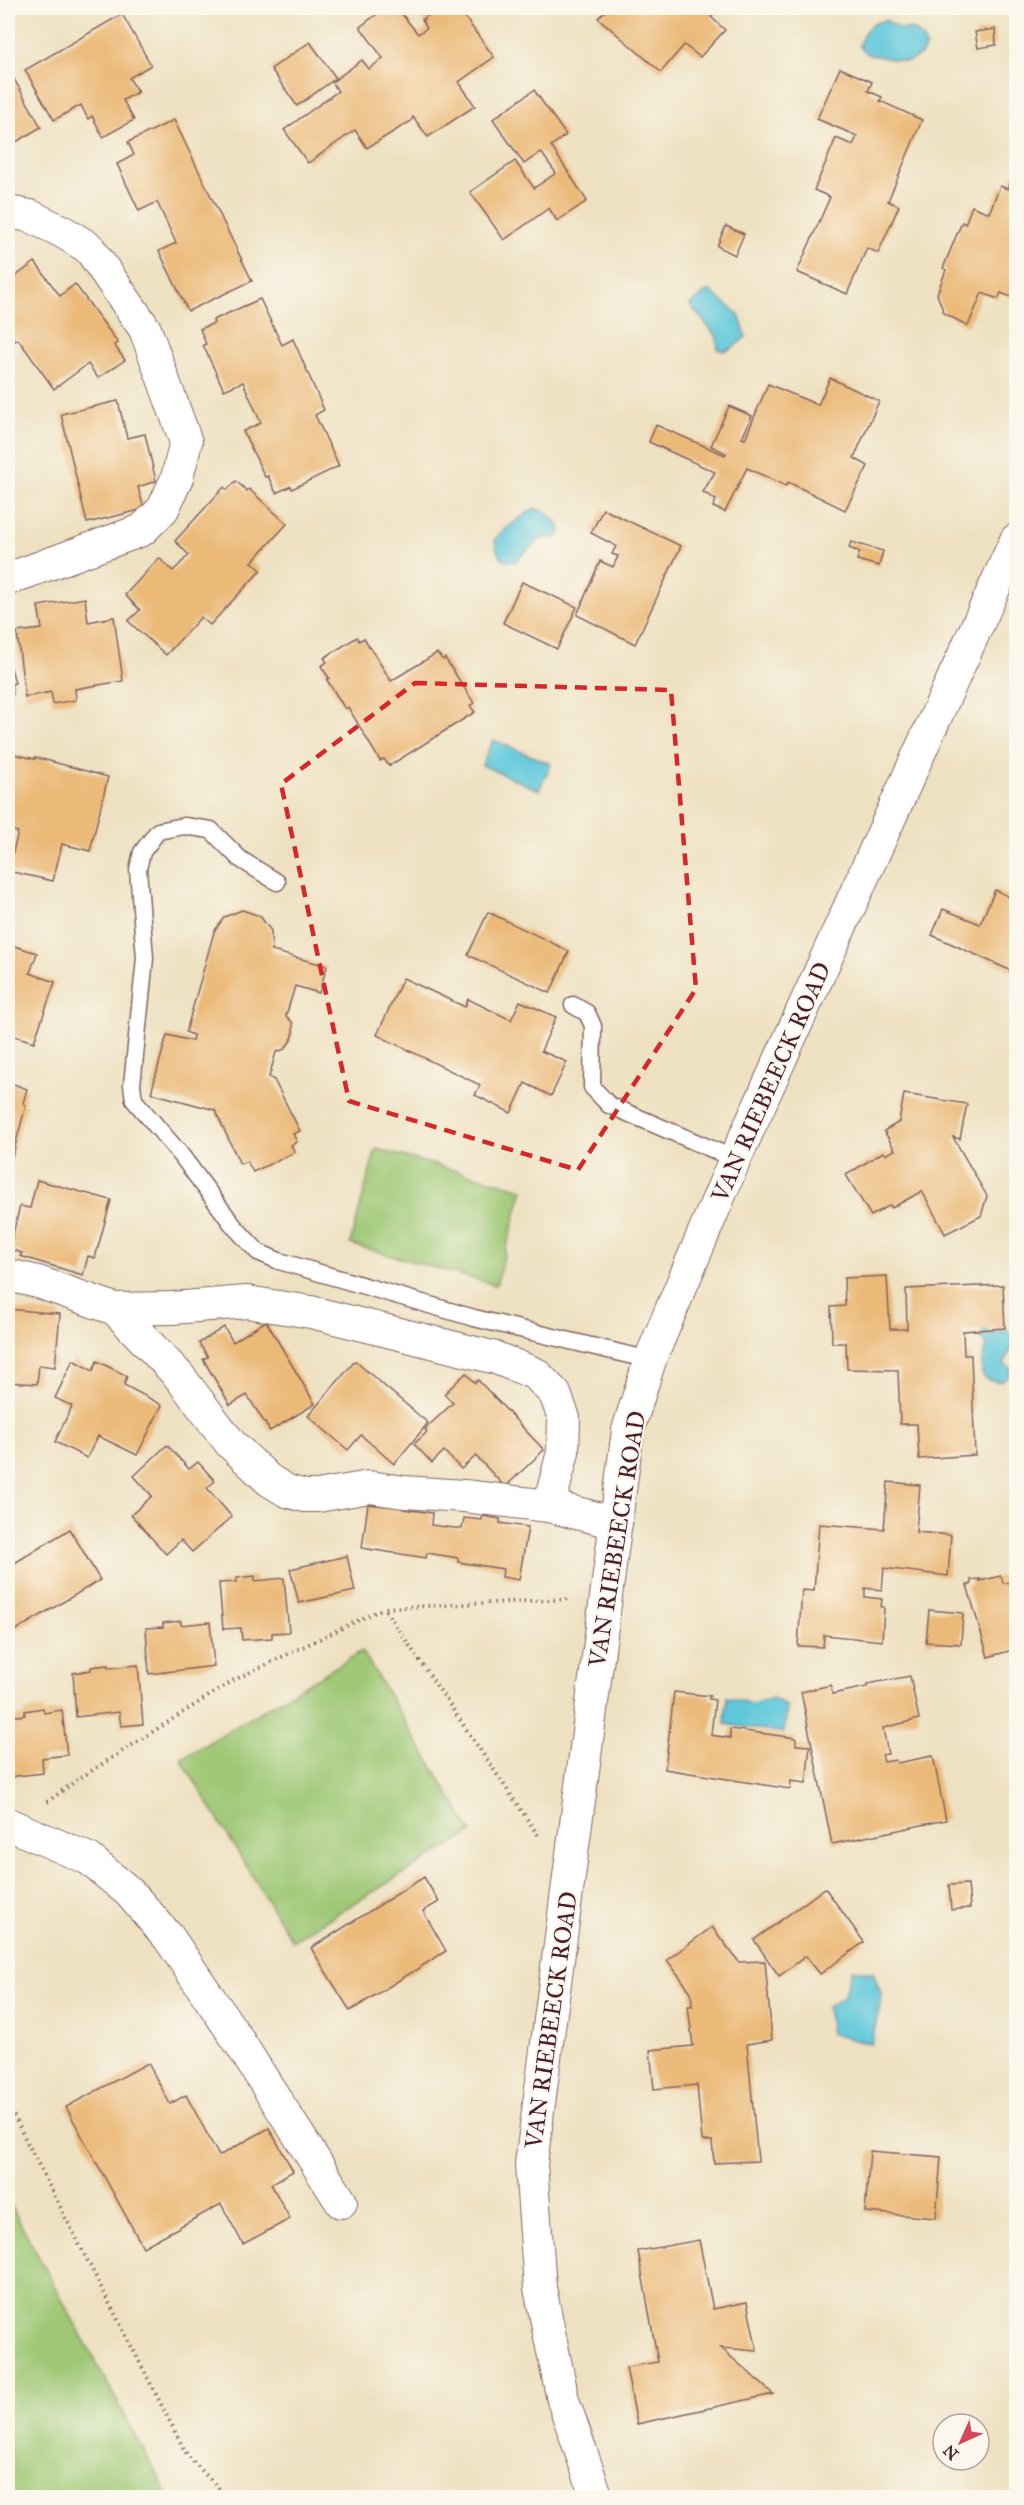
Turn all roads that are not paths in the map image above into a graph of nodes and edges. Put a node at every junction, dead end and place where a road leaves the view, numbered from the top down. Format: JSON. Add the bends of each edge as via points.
{"nodes":[{"id":1,"x":8,"y":212,"type":"edge"},
{"id":2,"x":1017,"y":540,"type":"edge"},
{"id":3,"x":8,"y":579,"type":"edge"},
{"id":4,"x":277,"y":882,"type":"dead end"},
{"id":5,"x":573,"y":1005,"type":"dead end"},
{"id":6,"x":735,"y":1159,"type":"junction"},
{"id":7,"x":8,"y":1275,"type":"edge"},
{"id":8,"x":115,"y":1309,"type":"junction"},
{"id":9,"x":650,"y":1360,"type":"junction"},
{"id":10,"x":549,"y":1506,"type":"junction"},
{"id":11,"x":616,"y":1524,"type":"junction"},
{"id":12,"x":22,"y":1830,"type":"edge"},
{"id":13,"x":341,"y":2202,"type":"dead end"},
{"id":14,"x":597,"y":2498,"type":"edge"}],
"edges":[{"from":1,"to":3,"type":"street","via":[[30,216],[89,248],[146,329],[186,442],[177,478],[163,508],[142,530]]},
{"from":2,"to":6,"type":"street","name":"VAN RIEBEECK ROAD"},
{"from":4,"to":9,"type":"lane","via":[[240,859],[211,830],[184,826],[158,831],[142,852],[138,869],[145,958],[132,1085],[134,1100],[258,1252],[474,1318]]},
{"from":5,"to":6,"type":"lane","via":[[587,1013],[593,1026],[592,1087],[609,1105]]},
{"from":6,"to":9,"type":"street","name":"VAN RIEBEECK ROAD"},
{"from":7,"to":8,"type":"street"},
{"from":8,"to":10,"type":"street","via":[[179,1376],[231,1444],[269,1480],[287,1491],[318,1496],[369,1487]]},
{"from":8,"to":10,"type":"street","via":[[247,1302],[311,1312],[496,1358],[536,1374],[555,1394],[564,1418],[563,1452]]},
{"from":9,"to":11,"type":"street","name":"VAN RIEBEECK ROAD","via":[[628,1430]]},
{"from":10,"to":11,"type":"street"},
{"from":11,"to":14,"type":"street","name":"VAN RIEBEECK ROAD","via":[[531,2164],[540,2288],[563,2400]]},
{"from":12,"to":13,"type":"street","via":[[89,1859],[129,1892],[169,1938]]}]}
